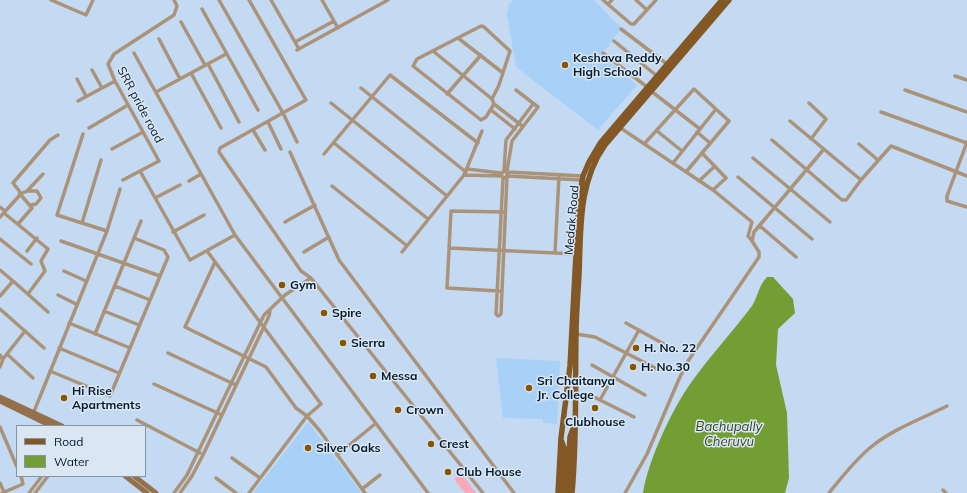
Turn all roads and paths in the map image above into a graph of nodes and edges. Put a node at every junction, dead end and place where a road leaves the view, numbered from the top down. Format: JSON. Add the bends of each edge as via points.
{"nodes":[{"id":1,"x":51,"y":0,"type":"edge"},
{"id":2,"x":93,"y":0,"type":"edge"},
{"id":3,"x":174,"y":0,"type":"edge"},
{"id":4,"x":219,"y":0,"type":"edge"},
{"id":5,"x":249,"y":0,"type":"edge"},
{"id":6,"x":270,"y":0,"type":"edge"},
{"id":7,"x":322,"y":0,"type":"edge"},
{"id":8,"x":388,"y":0,"type":"edge"},
{"id":9,"x":603,"y":0,"type":"edge"},
{"id":10,"x":612,"y":0,"type":"edge"},
{"id":11,"x":636,"y":0,"type":"edge"},
{"id":12,"x":656,"y":0,"type":"edge"},
{"id":13,"x":722,"y":0,"type":"edge"},
{"id":14,"x":729,"y":0,"type":"edge"},
{"id":15,"x":608,"y":4,"type":"junction"},
{"id":16,"x":202,"y":9,"type":"dead end"},
{"id":17,"x":647,"y":10,"type":"junction"},
{"id":18,"x":334,"y":21,"type":"junction"},
{"id":19,"x":181,"y":22,"type":"dead end"},
{"id":20,"x":338,"y":28,"type":"junction"},
{"id":21,"x":621,"y":29,"type":"dead end"},
{"id":22,"x":458,"y":38,"type":"junction"},
{"id":23,"x":159,"y":39,"type":"dead end"},
{"id":24,"x":614,"y":41,"type":"dead end"},
{"id":25,"x":295,"y":42,"type":"junction"},
{"id":26,"x":433,"y":51,"type":"junction"},
{"id":27,"x":134,"y":53,"type":"dead end"},
{"id":28,"x":603,"y":53,"type":"dead end"},
{"id":29,"x":226,"y":54,"type":"junction"},
{"id":30,"x":481,"y":55,"type":"junction"},
{"id":31,"x":667,"y":64,"type":"junction"},
{"id":32,"x":207,"y":65,"type":"junction"},
{"id":33,"x":92,"y":70,"type":"dead end"},
{"id":34,"x":191,"y":73,"type":"junction"},
{"id":35,"x":503,"y":73,"type":"junction"},
{"id":36,"x":463,"y":75,"type":"junction"},
{"id":37,"x":657,"y":76,"type":"junction"},
{"id":38,"x":955,"y":76,"type":"dead end"},
{"id":39,"x":77,"y":78,"type":"dead end"},
{"id":40,"x":180,"y":79,"type":"junction"},
{"id":41,"x":967,"y":80,"type":"edge"},
{"id":42,"x":115,"y":81,"type":"junction"},
{"id":43,"x":102,"y":88,"type":"junction"},
{"id":44,"x":360,"y":88,"type":"dead end"},
{"id":45,"x":649,"y":89,"type":"junction"},
{"id":46,"x":516,"y":90,"type":"dead end"},
{"id":47,"x":905,"y":90,"type":"dead end"},
{"id":48,"x":156,"y":92,"type":"junction"},
{"id":49,"x":447,"y":94,"type":"junction"},
{"id":50,"x":86,"y":96,"type":"junction"},
{"id":51,"x":372,"y":97,"type":"junction"},
{"id":52,"x":492,"y":99,"type":"junction"},
{"id":53,"x":78,"y":101,"type":"dead end"},
{"id":54,"x":331,"y":103,"type":"dead end"},
{"id":55,"x":809,"y":103,"type":"dead end"},
{"id":56,"x":494,"y":104,"type":"junction"},
{"id":57,"x":533,"y":104,"type":"junction"},
{"id":58,"x":128,"y":105,"type":"junction"},
{"id":59,"x":258,"y":110,"type":"dead end"},
{"id":60,"x":491,"y":110,"type":"junction"},
{"id":61,"x":675,"y":110,"type":"junction"},
{"id":62,"x":716,"y":110,"type":"junction"},
{"id":63,"x":881,"y":112,"type":"dead end"},
{"id":64,"x":967,"y":112,"type":"edge"},
{"id":65,"x":283,"y":113,"type":"junction"},
{"id":66,"x":352,"y":121,"type":"junction"},
{"id":67,"x":790,"y":121,"type":"dead end"},
{"id":68,"x":239,"y":122,"type":"dead end"},
{"id":69,"x":268,"y":122,"type":"junction"},
{"id":70,"x":519,"y":124,"type":"junction"},
{"id":71,"x":523,"y":126,"type":"junction"},
{"id":72,"x":619,"y":127,"type":"junction"},
{"id":73,"x":89,"y":128,"type":"dead end"},
{"id":74,"x":221,"y":128,"type":"dead end"},
{"id":75,"x":514,"y":129,"type":"junction"},
{"id":76,"x":254,"y":130,"type":"junction"},
{"id":77,"x":482,"y":131,"type":"dead end"},
{"id":78,"x":657,"y":131,"type":"junction"},
{"id":79,"x":699,"y":131,"type":"junction"},
{"id":80,"x":143,"y":132,"type":"junction"},
{"id":81,"x":519,"y":132,"type":"junction"},
{"id":82,"x":84,"y":134,"type":"dead end"},
{"id":83,"x":58,"y":135,"type":"dead end"},
{"id":84,"x":811,"y":139,"type":"junction"},
{"id":85,"x":772,"y":140,"type":"dead end"},
{"id":86,"x":297,"y":142,"type":"dead end"},
{"id":87,"x":334,"y":143,"type":"junction"},
{"id":88,"x":478,"y":143,"type":"junction"},
{"id":89,"x":645,"y":143,"type":"junction"},
{"id":90,"x":710,"y":143,"type":"junction"},
{"id":91,"x":967,"y":143,"type":"edge"},
{"id":92,"x":859,"y":144,"type":"dead end"},
{"id":93,"x":112,"y":149,"type":"dead end"},
{"id":94,"x":281,"y":149,"type":"dead end"},
{"id":95,"x":824,"y":149,"type":"junction"},
{"id":96,"x":265,"y":150,"type":"dead end"},
{"id":97,"x":682,"y":151,"type":"junction"},
{"id":98,"x":290,"y":152,"type":"dead end"},
{"id":99,"x":702,"y":153,"type":"junction"},
{"id":100,"x":324,"y":154,"type":"dead end"},
{"id":101,"x":753,"y":158,"type":"dead end"},
{"id":102,"x":101,"y":160,"type":"dead end"},
{"id":103,"x":878,"y":160,"type":"junction"},
{"id":104,"x":673,"y":163,"type":"junction"},
{"id":105,"x":714,"y":166,"type":"junction"},
{"id":106,"x":807,"y":169,"type":"junction"},
{"id":107,"x":140,"y":171,"type":"junction"},
{"id":108,"x":466,"y":172,"type":"junction"},
{"id":109,"x":686,"y":172,"type":"junction"},
{"id":110,"x":956,"y":172,"type":"junction"},
{"id":111,"x":43,"y":174,"type":"dead end"},
{"id":112,"x":201,"y":174,"type":"junction"},
{"id":113,"x":505,"y":174,"type":"junction"},
{"id":114,"x":559,"y":175,"type":"junction"},
{"id":115,"x":967,"y":176,"type":"edge"},
{"id":116,"x":738,"y":177,"type":"dead end"},
{"id":117,"x":582,"y":178,"type":"junction"},
{"id":118,"x":123,"y":180,"type":"dead end"},
{"id":119,"x":559,"y":180,"type":"junction"},
{"id":120,"x":861,"y":180,"type":"junction"},
{"id":121,"x":190,"y":181,"type":"dead end"},
{"id":122,"x":700,"y":181,"type":"junction"},
{"id":123,"x":180,"y":186,"type":"dead end"},
{"id":124,"x":332,"y":186,"type":"dead end"},
{"id":125,"x":120,"y":189,"type":"dead end"},
{"id":126,"x":790,"y":189,"type":"junction"},
{"id":127,"x":713,"y":190,"type":"junction"},
{"id":128,"x":27,"y":191,"type":"junction"},
{"id":129,"x":20,"y":194,"type":"junction"},
{"id":130,"x":447,"y":196,"type":"junction"},
{"id":131,"x":155,"y":198,"type":"junction"},
{"id":132,"x":315,"y":205,"type":"junction"},
{"id":133,"x":31,"y":206,"type":"junction"},
{"id":134,"x":0,"y":207,"type":"edge"},
{"id":135,"x":967,"y":207,"type":"edge"},
{"id":136,"x":775,"y":208,"type":"junction"},
{"id":137,"x":4,"y":212,"type":"junction"},
{"id":138,"x":502,"y":212,"type":"junction"},
{"id":139,"x":506,"y":212,"type":"junction"},
{"id":140,"x":204,"y":215,"type":"dead end"},
{"id":141,"x":0,"y":217,"type":"edge"},
{"id":142,"x":428,"y":219,"type":"junction"},
{"id":143,"x":141,"y":221,"type":"dead end"},
{"id":144,"x":285,"y":222,"type":"dead end"},
{"id":145,"x":830,"y":222,"type":"dead end"},
{"id":146,"x":82,"y":223,"type":"junction"},
{"id":147,"x":18,"y":224,"type":"junction"},
{"id":148,"x":760,"y":226,"type":"junction"},
{"id":149,"x":107,"y":231,"type":"junction"},
{"id":150,"x":173,"y":232,"type":"junction"},
{"id":151,"x":235,"y":235,"type":"junction"},
{"id":152,"x":329,"y":237,"type":"junction"},
{"id":153,"x":37,"y":238,"type":"junction"},
{"id":154,"x":134,"y":238,"type":"junction"},
{"id":155,"x":0,"y":239,"type":"edge"},
{"id":156,"x":812,"y":239,"type":"dead end"},
{"id":157,"x":61,"y":241,"type":"dead end"},
{"id":158,"x":753,"y":242,"type":"junction"},
{"id":159,"x":406,"y":245,"type":"junction"},
{"id":160,"x":449,"y":248,"type":"junction"},
{"id":161,"x":500,"y":250,"type":"junction"},
{"id":162,"x":505,"y":250,"type":"junction"},
{"id":163,"x":27,"y":251,"type":"dead end"},
{"id":164,"x":207,"y":251,"type":"junction"},
{"id":165,"x":304,"y":252,"type":"dead end"},
{"id":166,"x":402,"y":252,"type":"dead end"},
{"id":167,"x":555,"y":252,"type":"junction"},
{"id":168,"x":98,"y":254,"type":"junction"},
{"id":169,"x":575,"y":254,"type":"junction"},
{"id":170,"x":796,"y":257,"type":"dead end"},
{"id":171,"x":215,"y":262,"type":"junction"},
{"id":172,"x":31,"y":264,"type":"dead end"},
{"id":173,"x":124,"y":264,"type":"junction"},
{"id":174,"x":0,"y":270,"type":"edge"},
{"id":175,"x":64,"y":272,"type":"dead end"},
{"id":176,"x":160,"y":276,"type":"junction"},
{"id":177,"x":311,"y":278,"type":"junction"},
{"id":178,"x":13,"y":281,"type":"junction"},
{"id":179,"x":86,"y":281,"type":"junction"},
{"id":180,"x":115,"y":286,"type":"junction"},
{"id":181,"x":497,"y":290,"type":"junction"},
{"id":182,"x":502,"y":291,"type":"junction"},
{"id":183,"x":28,"y":294,"type":"junction"},
{"id":184,"x":58,"y":295,"type":"dead end"},
{"id":185,"x":0,"y":296,"type":"edge"},
{"id":186,"x":282,"y":297,"type":"junction"},
{"id":187,"x":150,"y":300,"type":"junction"},
{"id":188,"x":76,"y":304,"type":"junction"},
{"id":189,"x":0,"y":309,"type":"edge"},
{"id":190,"x":104,"y":311,"type":"junction"},
{"id":191,"x":48,"y":312,"type":"dead end"},
{"id":192,"x":626,"y":323,"type":"dead end"},
{"id":193,"x":69,"y":324,"type":"junction"},
{"id":194,"x":139,"y":325,"type":"junction"},
{"id":195,"x":262,"y":325,"type":"junction"},
{"id":196,"x":639,"y":330,"type":"junction"},
{"id":197,"x":25,"y":331,"type":"junction"},
{"id":198,"x":94,"y":334,"type":"junction"},
{"id":199,"x":576,"y":334,"type":"junction"},
{"id":200,"x":44,"y":348,"type":"dead end"},
{"id":201,"x":59,"y":348,"type":"junction"},
{"id":202,"x":130,"y":348,"type":"junction"},
{"id":203,"x":671,"y":348,"type":"dead end"},
{"id":204,"x":168,"y":353,"type":"dead end"},
{"id":205,"x":626,"y":353,"type":"junction"},
{"id":206,"x":7,"y":354,"type":"junction"},
{"id":207,"x":244,"y":354,"type":"junction"},
{"id":208,"x":1,"y":357,"type":"edge"},
{"id":209,"x":249,"y":357,"type":"junction"},
{"id":210,"x":592,"y":365,"type":"dead end"},
{"id":211,"x":0,"y":367,"type":"edge"},
{"id":212,"x":659,"y":370,"type":"dead end"},
{"id":213,"x":50,"y":371,"type":"junction"},
{"id":214,"x":119,"y":373,"type":"junction"},
{"id":215,"x":613,"y":377,"type":"junction"},
{"id":216,"x":33,"y":378,"type":"dead end"},
{"id":217,"x":231,"y":383,"type":"junction"},
{"id":218,"x":154,"y":384,"type":"dead end"},
{"id":219,"x":236,"y":385,"type":"junction"},
{"id":220,"x":645,"y":395,"type":"dead end"},
{"id":221,"x":592,"y":396,"type":"dead end"},
{"id":222,"x":0,"y":397,"type":"edge"},
{"id":223,"x":600,"y":400,"type":"junction"},
{"id":224,"x":0,"y":401,"type":"edge"},
{"id":225,"x":947,"y":406,"type":"dead end"},
{"id":226,"x":217,"y":412,"type":"junction"},
{"id":227,"x":33,"y":414,"type":"junction"},
{"id":228,"x":222,"y":415,"type":"junction"},
{"id":229,"x":307,"y":416,"type":"junction"},
{"id":230,"x":634,"y":417,"type":"dead end"},
{"id":231,"x":137,"y":420,"type":"dead end"},
{"id":232,"x":575,"y":423,"type":"junction"},
{"id":233,"x":375,"y":424,"type":"junction"},
{"id":234,"x":50,"y":425,"type":"edge"},
{"id":235,"x":60,"y":425,"type":"edge"},
{"id":236,"x":0,"y":427,"type":"edge"},
{"id":237,"x":561,"y":438,"type":"junction"},
{"id":238,"x":198,"y":452,"type":"junction"},
{"id":239,"x":203,"y":455,"type":"junction"},
{"id":240,"x":337,"y":455,"type":"junction"},
{"id":241,"x":232,"y":458,"type":"dead end"},
{"id":242,"x":16,"y":465,"type":"edge"},
{"id":243,"x":380,"y":475,"type":"dead end"},
{"id":244,"x":21,"y":477,"type":"edge"},
{"id":245,"x":41,"y":477,"type":"edge"},
{"id":246,"x":47,"y":477,"type":"edge"},
{"id":247,"x":126,"y":477,"type":"edge"},
{"id":248,"x":135,"y":477,"type":"edge"},
{"id":249,"x":216,"y":478,"type":"dead end"},
{"id":250,"x":260,"y":478,"type":"junction"},
{"id":251,"x":0,"y":483,"type":"edge"},
{"id":252,"x":362,"y":489,"type":"junction"},
{"id":253,"x":943,"y":490,"type":"dead end"},
{"id":254,"x":3,"y":493,"type":"edge"},
{"id":255,"x":29,"y":493,"type":"edge"},
{"id":256,"x":35,"y":493,"type":"edge"},
{"id":257,"x":147,"y":493,"type":"edge"},
{"id":258,"x":156,"y":493,"type":"edge"},
{"id":259,"x":174,"y":493,"type":"edge"},
{"id":260,"x":180,"y":493,"type":"edge"},
{"id":261,"x":236,"y":493,"type":"edge"},
{"id":262,"x":249,"y":493,"type":"edge"},
{"id":263,"x":365,"y":493,"type":"edge"},
{"id":264,"x":428,"y":493,"type":"edge"},
{"id":265,"x":483,"y":493,"type":"edge"},
{"id":266,"x":514,"y":493,"type":"edge"},
{"id":267,"x":558,"y":493,"type":"edge"},
{"id":268,"x":563,"y":493,"type":"edge"},
{"id":269,"x":568,"y":493,"type":"edge"},
{"id":270,"x":572,"y":493,"type":"edge"},
{"id":271,"x":626,"y":493,"type":"edge"},
{"id":272,"x":829,"y":493,"type":"edge"},
{"id":273,"x":946,"y":493,"type":"edge"}],
"edges":[{"from":1,"to":2,"type":"street","via":[[86,15]]},
{"from":3,"to":42,"type":"street","name":"SRR pride road","via":[[177,6],[174,15],[114,54],[108,68]]},
{"from":4,"to":65,"type":"street"},
{"from":5,"to":65,"type":"street","via":[[306,100]]},
{"from":6,"to":25,"type":"street"},
{"from":7,"to":18,"type":"street"},
{"from":8,"to":20,"type":"street"},
{"from":9,"to":15,"type":"street"},
{"from":10,"to":15,"type":"street"},
{"from":11,"to":17,"type":"street"},
{"from":12,"to":17,"type":"street"},
{"from":13,"to":31,"type":"main road","name":"Medak Road"},
{"from":14,"to":45,"type":"main road","name":"Medak Road"},
{"from":15,"to":17,"type":"street","via":[[631,24]]},
{"from":16,"to":29,"type":"street"},
{"from":18,"to":20,"type":"street"},
{"from":18,"to":25,"type":"street"},
{"from":19,"to":32,"type":"street"},
{"from":20,"to":25,"type":"street","via":[[298,49]]},
{"from":21,"to":31,"type":"street"},
{"from":22,"to":26,"type":"street"},
{"from":22,"to":30,"type":"street"},
{"from":22,"to":35,"type":"street","via":[[481,26],[484,27],[510,51]]},
{"from":23,"to":40,"type":"street"},
{"from":24,"to":37,"type":"street"},
{"from":26,"to":36,"type":"street"},
{"from":26,"to":49,"type":"street","via":[[417,59],[413,66]]},
{"from":27,"to":48,"type":"street"},
{"from":28,"to":45,"type":"street"},
{"from":29,"to":32,"type":"street"},
{"from":29,"to":59,"type":"street"},
{"from":30,"to":35,"type":"street"},
{"from":30,"to":36,"type":"street"},
{"from":31,"to":37,"type":"main road","name":"Medak Road"},
{"from":32,"to":34,"type":"street"},
{"from":32,"to":68,"type":"street"},
{"from":33,"to":43,"type":"street"},
{"from":34,"to":40,"type":"street"},
{"from":34,"to":74,"type":"street"},
{"from":35,"to":52,"type":"street"},
{"from":36,"to":49,"type":"street"},
{"from":36,"to":52,"type":"street"},
{"from":37,"to":45,"type":"main road","name":"Medak Road"},
{"from":38,"to":41,"type":"street"},
{"from":39,"to":50,"type":"street"},
{"from":40,"to":48,"type":"street"},
{"from":42,"to":43,"type":"street"},
{"from":42,"to":58,"type":"street","name":"SRR pride road"},
{"from":43,"to":50,"type":"street"},
{"from":44,"to":51,"type":"street"},
{"from":45,"to":61,"type":"street"},
{"from":45,"to":72,"type":"main road","name":"Medak Road"},
{"from":45,"to":117,"type":"main road","name":"Medak Road","via":[[601,142]]},
{"from":46,"to":57,"type":"street"},
{"from":47,"to":64,"type":"street"},
{"from":48,"to":112,"type":"street"},
{"from":49,"to":60,"type":"street","via":[[478,119],[484,119]]},
{"from":50,"to":53,"type":"street"},
{"from":51,"to":66,"type":"street"},
{"from":51,"to":88,"type":"street","via":[[392,75]]},
{"from":51,"to":108,"type":"street"},
{"from":52,"to":56,"type":"street"},
{"from":54,"to":66,"type":"street"},
{"from":55,"to":84,"type":"street","via":[[826,119]]},
{"from":56,"to":60,"type":"street"},
{"from":56,"to":70,"type":"street"},
{"from":57,"to":70,"type":"street"},
{"from":57,"to":71,"type":"street","via":[[538,107]]},
{"from":58,"to":73,"type":"street"},
{"from":58,"to":80,"type":"street","name":"SRR pride road"},
{"from":60,"to":75,"type":"street"},
{"from":61,"to":62,"type":"street","via":[[694,89]]},
{"from":61,"to":78,"type":"street"},
{"from":61,"to":79,"type":"street"},
{"from":62,"to":79,"type":"street"},
{"from":62,"to":90,"type":"street","via":[[729,121]]},
{"from":63,"to":91,"type":"street"},
{"from":65,"to":69,"type":"street"},
{"from":65,"to":86,"type":"street"},
{"from":66,"to":87,"type":"street"},
{"from":66,"to":130,"type":"street"},
{"from":67,"to":84,"type":"street"},
{"from":69,"to":76,"type":"street"},
{"from":69,"to":94,"type":"street"},
{"from":70,"to":71,"type":"street"},
{"from":70,"to":75,"type":"street"},
{"from":71,"to":81,"type":"street"},
{"from":72,"to":89,"type":"street"},
{"from":72,"to":199,"type":"main road","name":"Medak Road","via":[[598,155],[585,187]]},
{"from":75,"to":81,"type":"street"},
{"from":75,"to":113,"type":"street","via":[[506,140]]},
{"from":76,"to":96,"type":"street"},
{"from":76,"to":177,"type":"street","via":[[220,148],[219,152],[301,271]]},
{"from":77,"to":88,"type":"street"},
{"from":78,"to":89,"type":"street"},
{"from":78,"to":97,"type":"street"},
{"from":79,"to":90,"type":"street"},
{"from":79,"to":97,"type":"street"},
{"from":80,"to":93,"type":"street"},
{"from":80,"to":107,"type":"street","name":"SRR pride road","via":[[159,160]]},
{"from":81,"to":113,"type":"street","via":[[512,142]]},
{"from":82,"to":146,"type":"street","via":[[57,214]]},
{"from":83,"to":129,"type":"street","via":[[50,140],[13,183]]},
{"from":84,"to":95,"type":"street"},
{"from":85,"to":106,"type":"street"},
{"from":87,"to":100,"type":"street"},
{"from":87,"to":142,"type":"street"},
{"from":88,"to":108,"type":"street"},
{"from":89,"to":104,"type":"street"},
{"from":90,"to":99,"type":"street"},
{"from":91,"to":110,"type":"street"},
{"from":92,"to":103,"type":"street"},
{"from":95,"to":106,"type":"street"},
{"from":95,"to":120,"type":"street"},
{"from":97,"to":104,"type":"street"},
{"from":98,"to":132,"type":"street"},
{"from":99,"to":105,"type":"street"},
{"from":99,"to":109,"type":"street"},
{"from":101,"to":126,"type":"street"},
{"from":102,"to":146,"type":"street"},
{"from":103,"to":110,"type":"street","via":[[891,146]]},
{"from":103,"to":120,"type":"street"},
{"from":104,"to":109,"type":"street"},
{"from":105,"to":122,"type":"street"},
{"from":105,"to":127,"type":"street","via":[[726,178]]},
{"from":106,"to":120,"type":"street","via":[[845,201]]},
{"from":106,"to":126,"type":"street"},
{"from":107,"to":118,"type":"street","name":"SRR pride road"},
{"from":107,"to":131,"type":"street"},
{"from":108,"to":113,"type":"street"},
{"from":108,"to":113,"type":"street"},
{"from":108,"to":130,"type":"street"},
{"from":109,"to":122,"type":"street"},
{"from":110,"to":115,"type":"street"},
{"from":110,"to":135,"type":"street","via":[[946,196],[947,201]]},
{"from":111,"to":128,"type":"street"},
{"from":112,"to":121,"type":"street"},
{"from":112,"to":151,"type":"street"},
{"from":113,"to":114,"type":"street"},
{"from":113,"to":119,"type":"street"},
{"from":113,"to":138,"type":"street"},
{"from":113,"to":139,"type":"street"},
{"from":114,"to":117,"type":"street"},
{"from":114,"to":119,"type":"street"},
{"from":116,"to":136,"type":"street"},
{"from":117,"to":119,"type":"street"},
{"from":117,"to":169,"type":"main road","name":"Medak Road"},
{"from":119,"to":167,"type":"street"},
{"from":122,"to":127,"type":"street"},
{"from":123,"to":131,"type":"street"},
{"from":124,"to":159,"type":"street"},
{"from":125,"to":149,"type":"street"},
{"from":126,"to":136,"type":"street"},
{"from":126,"to":145,"type":"street"},
{"from":127,"to":158,"type":"street","via":[[752,222],[748,236]]},
{"from":128,"to":129,"type":"street"},
{"from":128,"to":133,"type":"street","via":[[37,191],[41,198]]},
{"from":129,"to":133,"type":"street"},
{"from":129,"to":137,"type":"street"},
{"from":130,"to":142,"type":"street"},
{"from":131,"to":150,"type":"street"},
{"from":132,"to":144,"type":"street"},
{"from":132,"to":152,"type":"street"},
{"from":133,"to":147,"type":"street","via":[[31,210]]},
{"from":134,"to":137,"type":"street"},
{"from":136,"to":148,"type":"street"},
{"from":136,"to":156,"type":"street"},
{"from":137,"to":141,"type":"street"},
{"from":137,"to":147,"type":"street"},
{"from":138,"to":139,"type":"street"},
{"from":138,"to":160,"type":"street","via":[[451,210]]},
{"from":138,"to":161,"type":"street"},
{"from":139,"to":162,"type":"street"},
{"from":140,"to":150,"type":"street"},
{"from":142,"to":159,"type":"street"},
{"from":143,"to":154,"type":"street"},
{"from":146,"to":149,"type":"street"},
{"from":147,"to":153,"type":"street"},
{"from":148,"to":158,"type":"street","via":[[754,232]]},
{"from":148,"to":170,"type":"street"},
{"from":149,"to":168,"type":"street"},
{"from":150,"to":164,"type":"street","via":[[190,260]]},
{"from":151,"to":164,"type":"street"},
{"from":151,"to":186,"type":"street"},
{"from":152,"to":165,"type":"street"},
{"from":152,"to":266,"type":"street","via":[[339,260]]},
{"from":153,"to":163,"type":"street"},
{"from":153,"to":183,"type":"street","via":[[48,249],[41,261],[45,271]]},
{"from":154,"to":173,"type":"street"},
{"from":154,"to":176,"type":"street","via":[[167,253]]},
{"from":155,"to":172,"type":"street"},
{"from":157,"to":168,"type":"street"},
{"from":158,"to":271,"type":"street","via":[[759,257],[688,361],[647,454]]},
{"from":159,"to":166,"type":"street"},
{"from":160,"to":161,"type":"street"},
{"from":160,"to":181,"type":"street","via":[[447,288]]},
{"from":161,"to":162,"type":"street"},
{"from":161,"to":181,"type":"street"},
{"from":162,"to":167,"type":"street"},
{"from":162,"to":182,"type":"street"},
{"from":164,"to":171,"type":"street"},
{"from":167,"to":169,"type":"street"},
{"from":168,"to":173,"type":"street"},
{"from":168,"to":179,"type":"street"},
{"from":169,"to":237,"type":"main road","name":"Medak Road","via":[[570,366]]},
{"from":171,"to":195,"type":"street"},
{"from":171,"to":207,"type":"street","via":[[185,327]]},
{"from":173,"to":176,"type":"street"},
{"from":173,"to":180,"type":"street"},
{"from":174,"to":178,"type":"street"},
{"from":175,"to":179,"type":"street"},
{"from":176,"to":187,"type":"street"},
{"from":177,"to":186,"type":"street"},
{"from":177,"to":265,"type":"street"},
{"from":178,"to":183,"type":"street"},
{"from":178,"to":185,"type":"street"},
{"from":179,"to":188,"type":"street"},
{"from":180,"to":187,"type":"street"},
{"from":180,"to":190,"type":"street"},
{"from":181,"to":182,"type":"street"},
{"from":181,"to":182,"type":"street","via":[[498,316],[501,314]]},
{"from":183,"to":191,"type":"street"},
{"from":184,"to":188,"type":"street"},
{"from":186,"to":195,"type":"street","via":[[264,315]]},
{"from":186,"to":233,"type":"street"},
{"from":187,"to":194,"type":"street"},
{"from":188,"to":193,"type":"street"},
{"from":189,"to":197,"type":"street"},
{"from":190,"to":194,"type":"street"},
{"from":190,"to":198,"type":"street"},
{"from":192,"to":196,"type":"street"},
{"from":193,"to":198,"type":"street"},
{"from":193,"to":201,"type":"street"},
{"from":194,"to":202,"type":"street"},
{"from":195,"to":207,"type":"street"},
{"from":195,"to":209,"type":"street"},
{"from":195,"to":229,"type":"street","via":[[321,404]]},
{"from":196,"to":203,"type":"street"},
{"from":196,"to":205,"type":"street"},
{"from":197,"to":200,"type":"street"},
{"from":197,"to":206,"type":"street"},
{"from":198,"to":202,"type":"street"},
{"from":199,"to":205,"type":"street","via":[[595,337]]},
{"from":199,"to":232,"type":"main road","name":"Medak Road"},
{"from":201,"to":213,"type":"street"},
{"from":201,"to":214,"type":"street"},
{"from":202,"to":214,"type":"street"},
{"from":204,"to":217,"type":"street"},
{"from":205,"to":212,"type":"street"},
{"from":205,"to":215,"type":"street"},
{"from":206,"to":208,"type":"street"},
{"from":206,"to":216,"type":"street"},
{"from":207,"to":209,"type":"street"},
{"from":207,"to":217,"type":"street"},
{"from":208,"to":211,"type":"street"},
{"from":209,"to":219,"type":"street"},
{"from":209,"to":229,"type":"street","via":[[266,367],[296,408]]},
{"from":210,"to":215,"type":"street"},
{"from":213,"to":214,"type":"street","via":[[110,396]]},
{"from":213,"to":227,"type":"street"},
{"from":215,"to":220,"type":"street"},
{"from":215,"to":223,"type":"street"},
{"from":217,"to":219,"type":"street"},
{"from":217,"to":226,"type":"street"},
{"from":218,"to":226,"type":"street"},
{"from":219,"to":228,"type":"street"},
{"from":221,"to":223,"type":"street"},
{"from":222,"to":227,"type":"main road"},
{"from":223,"to":230,"type":"street"},
{"from":224,"to":227,"type":"main road"},
{"from":225,"to":272,"type":"street","via":[[890,434],[871,448]]},
{"from":226,"to":228,"type":"street"},
{"from":226,"to":238,"type":"street"},
{"from":227,"to":234,"type":"main road"},
{"from":227,"to":235,"type":"main road"},
{"from":228,"to":239,"type":"street"},
{"from":229,"to":240,"type":"street"},
{"from":229,"to":250,"type":"street"},
{"from":231,"to":238,"type":"street"},
{"from":232,"to":269,"type":"main road","via":[[570,437]]},
{"from":232,"to":270,"type":"main road","name":"Medak Road"},
{"from":233,"to":240,"type":"street"},
{"from":233,"to":264,"type":"street"},
{"from":236,"to":242,"type":"street"},
{"from":237,"to":267,"type":"main road","name":"Medak Road"},
{"from":237,"to":268,"type":"main road","via":[[565,450]]},
{"from":238,"to":239,"type":"street"},
{"from":238,"to":259,"type":"street","via":[[187,475]]},
{"from":239,"to":260,"type":"street"},
{"from":240,"to":252,"type":"street"},
{"from":241,"to":250,"type":"street"},
{"from":243,"to":252,"type":"street"},
{"from":244,"to":254,"type":"street","via":[[23,484]]},
{"from":245,"to":255,"type":"street"},
{"from":246,"to":256,"type":"street"},
{"from":247,"to":257,"type":"main road"},
{"from":248,"to":258,"type":"main road"},
{"from":249,"to":261,"type":"street"},
{"from":250,"to":262,"type":"street"},
{"from":251,"to":254,"type":"street"},
{"from":252,"to":263,"type":"street"},
{"from":253,"to":273,"type":"street"}]}
